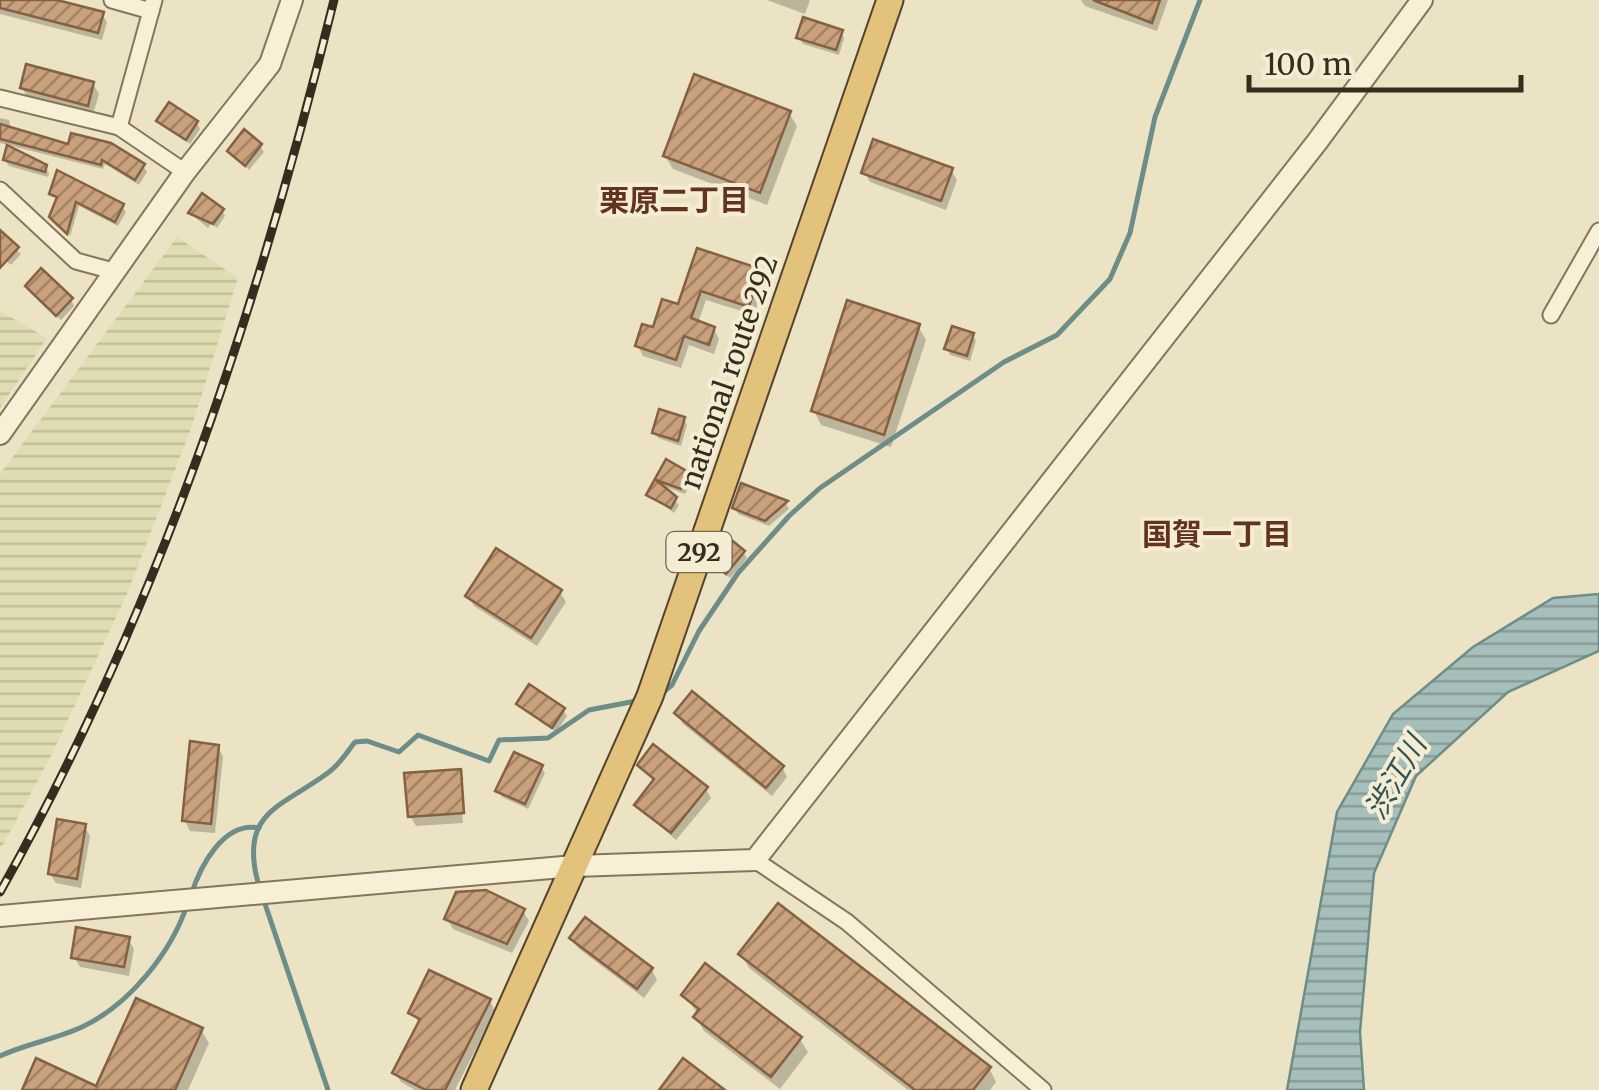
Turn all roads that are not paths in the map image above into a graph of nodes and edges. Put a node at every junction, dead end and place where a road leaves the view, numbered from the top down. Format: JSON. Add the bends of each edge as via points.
{"nodes":[{"id":1,"x":112,"y":0,"type":"edge"},
{"id":2,"x":292,"y":0,"type":"edge"},
{"id":3,"x":890,"y":0,"type":"edge"},
{"id":4,"x":1422,"y":0,"type":"edge"},
{"id":5,"x":152,"y":5,"type":"edge"},
{"id":6,"x":0,"y":98,"type":"edge"},
{"id":7,"x":119,"y":128,"type":"junction"},
{"id":8,"x":185,"y":172,"type":"junction"},
{"id":9,"x":0,"y":190,"type":"edge"},
{"id":10,"x":1599,"y":231,"type":"edge"},
{"id":11,"x":113,"y":270,"type":"junction"},
{"id":12,"x":1552,"y":315,"type":"dead end"},
{"id":13,"x":0,"y":434,"type":"edge"},
{"id":14,"x":755,"y":860,"type":"junction"},
{"id":15,"x":574,"y":866,"type":"junction"},
{"id":16,"x":0,"y":916,"type":"edge"},
{"id":17,"x":474,"y":1090,"type":"edge"},
{"id":18,"x":1043,"y":1090,"type":"edge"}],
"edges":[{"from":1,"to":5,"type":"street"},
{"from":2,"to":8,"type":"street","via":[[270,64]]},
{"from":3,"to":15,"type":"highway","name":"national route 292","number":"292","via":[[650,696]]},
{"from":4,"to":14,"type":"street"},
{"from":5,"to":7,"type":"street"},
{"from":6,"to":7,"type":"street"},
{"from":7,"to":8,"type":"street"},
{"from":8,"to":11,"type":"street"},
{"from":9,"to":11,"type":"street","via":[[76,262]]},
{"from":10,"to":12,"type":"street"},
{"from":11,"to":13,"type":"street"},
{"from":14,"to":15,"type":"street"},
{"from":14,"to":18,"type":"street","via":[[847,922]]},
{"from":15,"to":16,"type":"street"},
{"from":15,"to":17,"type":"highway","name":"national route 292","number":"292"}]}
